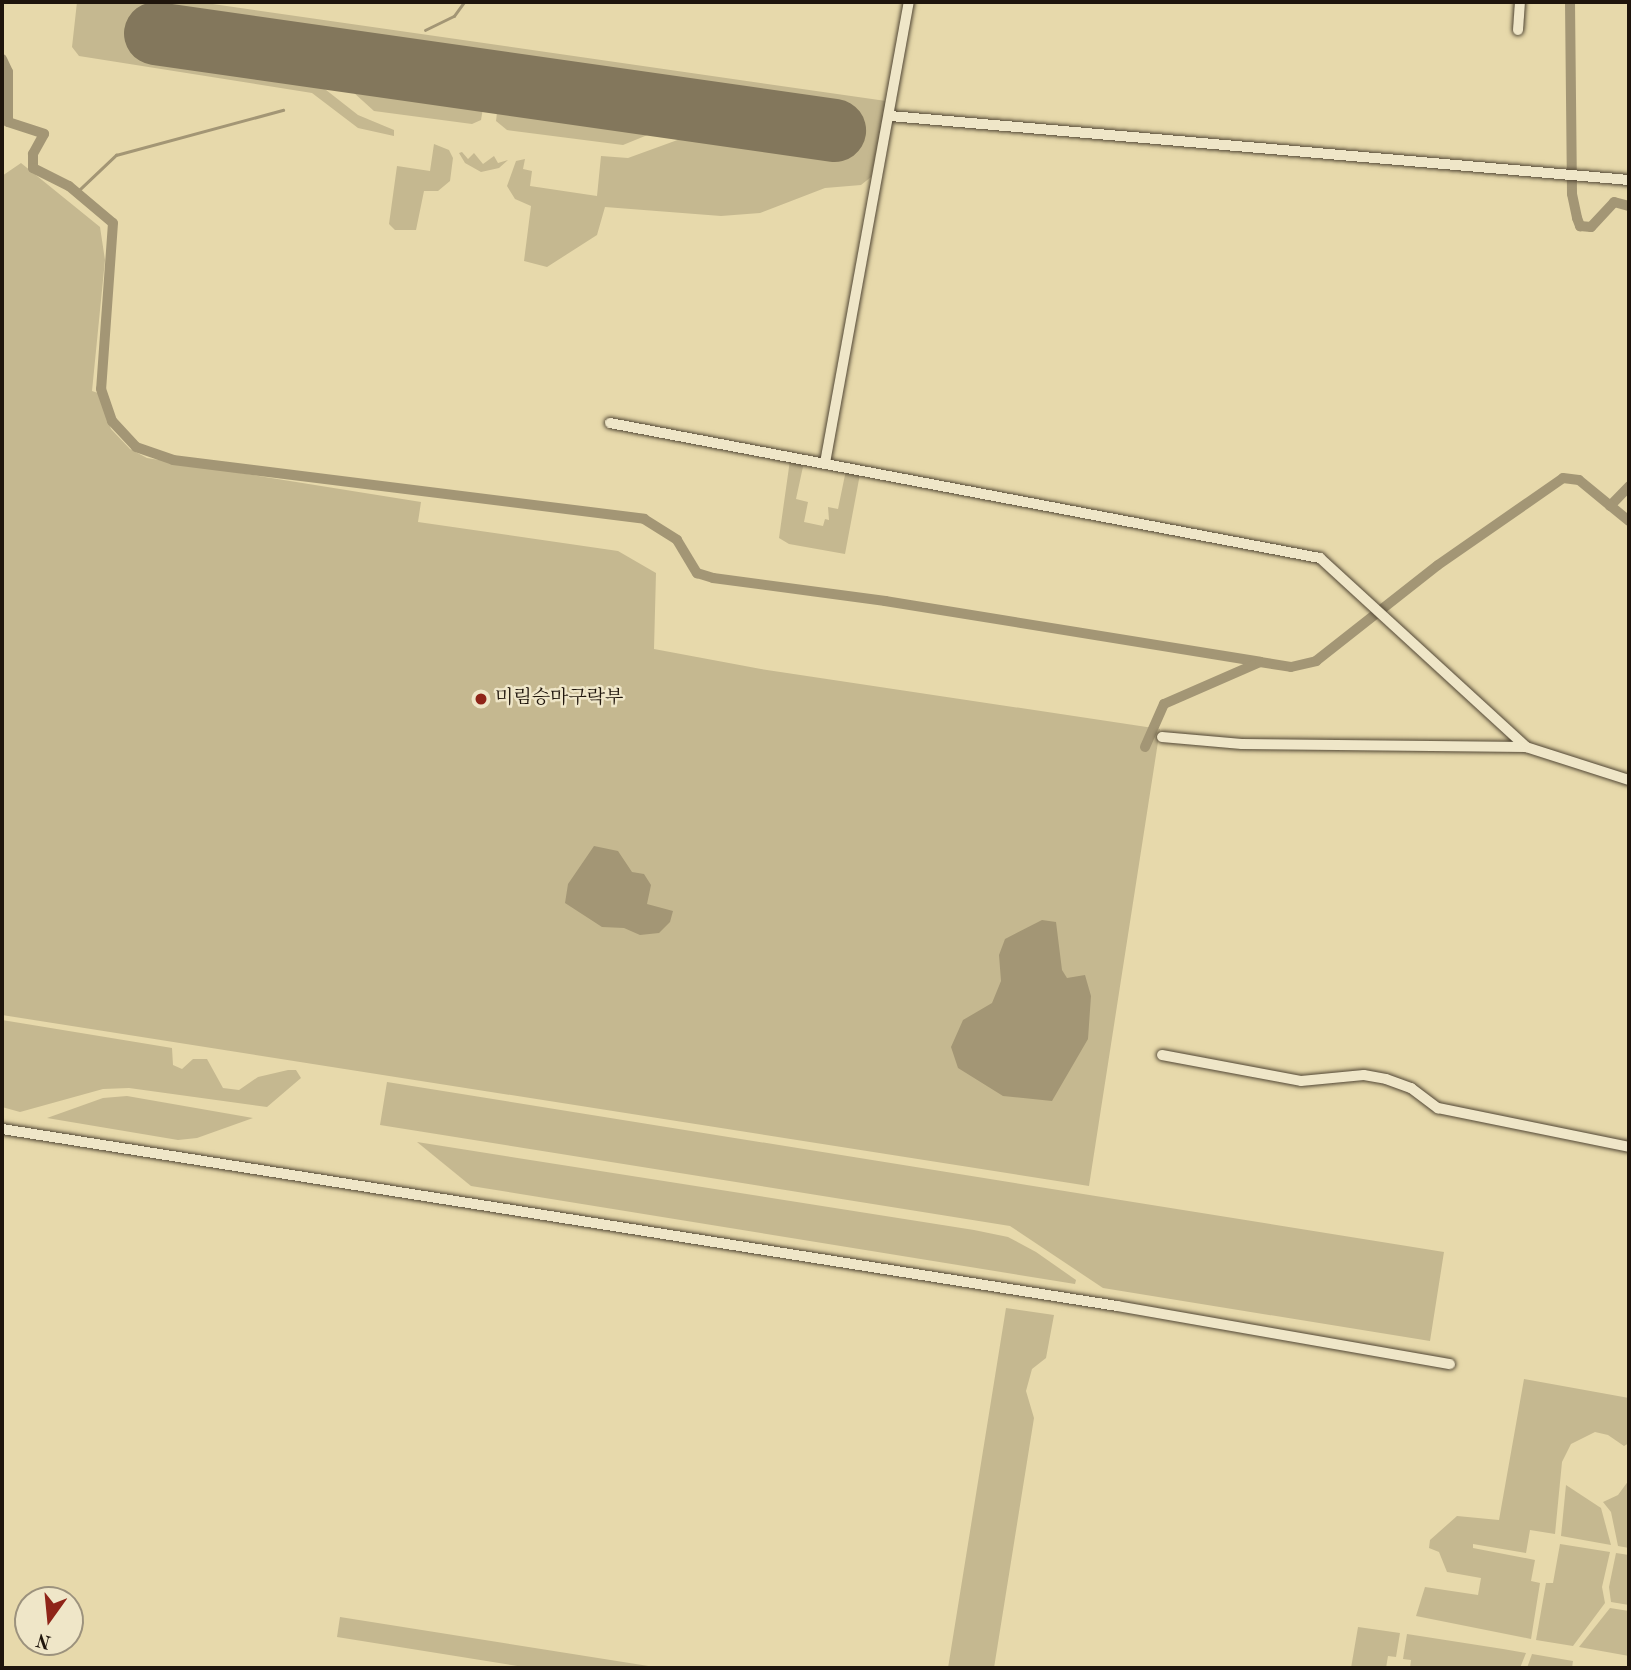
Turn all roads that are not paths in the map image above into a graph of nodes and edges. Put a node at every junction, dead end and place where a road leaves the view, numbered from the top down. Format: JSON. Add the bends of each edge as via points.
{"nodes":[{"id":1,"x":909,"y":2,"type":"edge"},
{"id":2,"x":1520,"y":2,"type":"edge"},
{"id":3,"x":1518,"y":30,"type":"dead end"},
{"id":4,"x":890,"y":116,"type":"junction"},
{"id":5,"x":1629,"y":180,"type":"edge"},
{"id":6,"x":611,"y":423,"type":"dead end"},
{"id":7,"x":825,"y":463,"type":"junction"},
{"id":8,"x":1161,"y":737,"type":"dead end"},
{"id":9,"x":1526,"y":747,"type":"junction"},
{"id":10,"x":1629,"y":780,"type":"edge"},
{"id":11,"x":1161,"y":1055,"type":"dead end"},
{"id":12,"x":2,"y":1129,"type":"edge"},
{"id":13,"x":1629,"y":1147,"type":"edge"},
{"id":14,"x":1450,"y":1364,"type":"dead end"}],
"edges":[{"from":1,"to":4,"type":"street"},
{"from":2,"to":3,"type":"street"},
{"from":4,"to":5,"type":"street"},
{"from":4,"to":7,"type":"street"},
{"from":6,"to":7,"type":"street"},
{"from":7,"to":9,"type":"street","via":[[1320,558]]},
{"from":8,"to":9,"type":"street","via":[[1242,744]]},
{"from":9,"to":10,"type":"street"},
{"from":11,"to":13,"type":"street","via":[[1301,1081],[1364,1075],[1386,1079],[1411,1088],[1438,1108]]},
{"from":12,"to":14,"type":"street","via":[[1117,1306]]}]}
